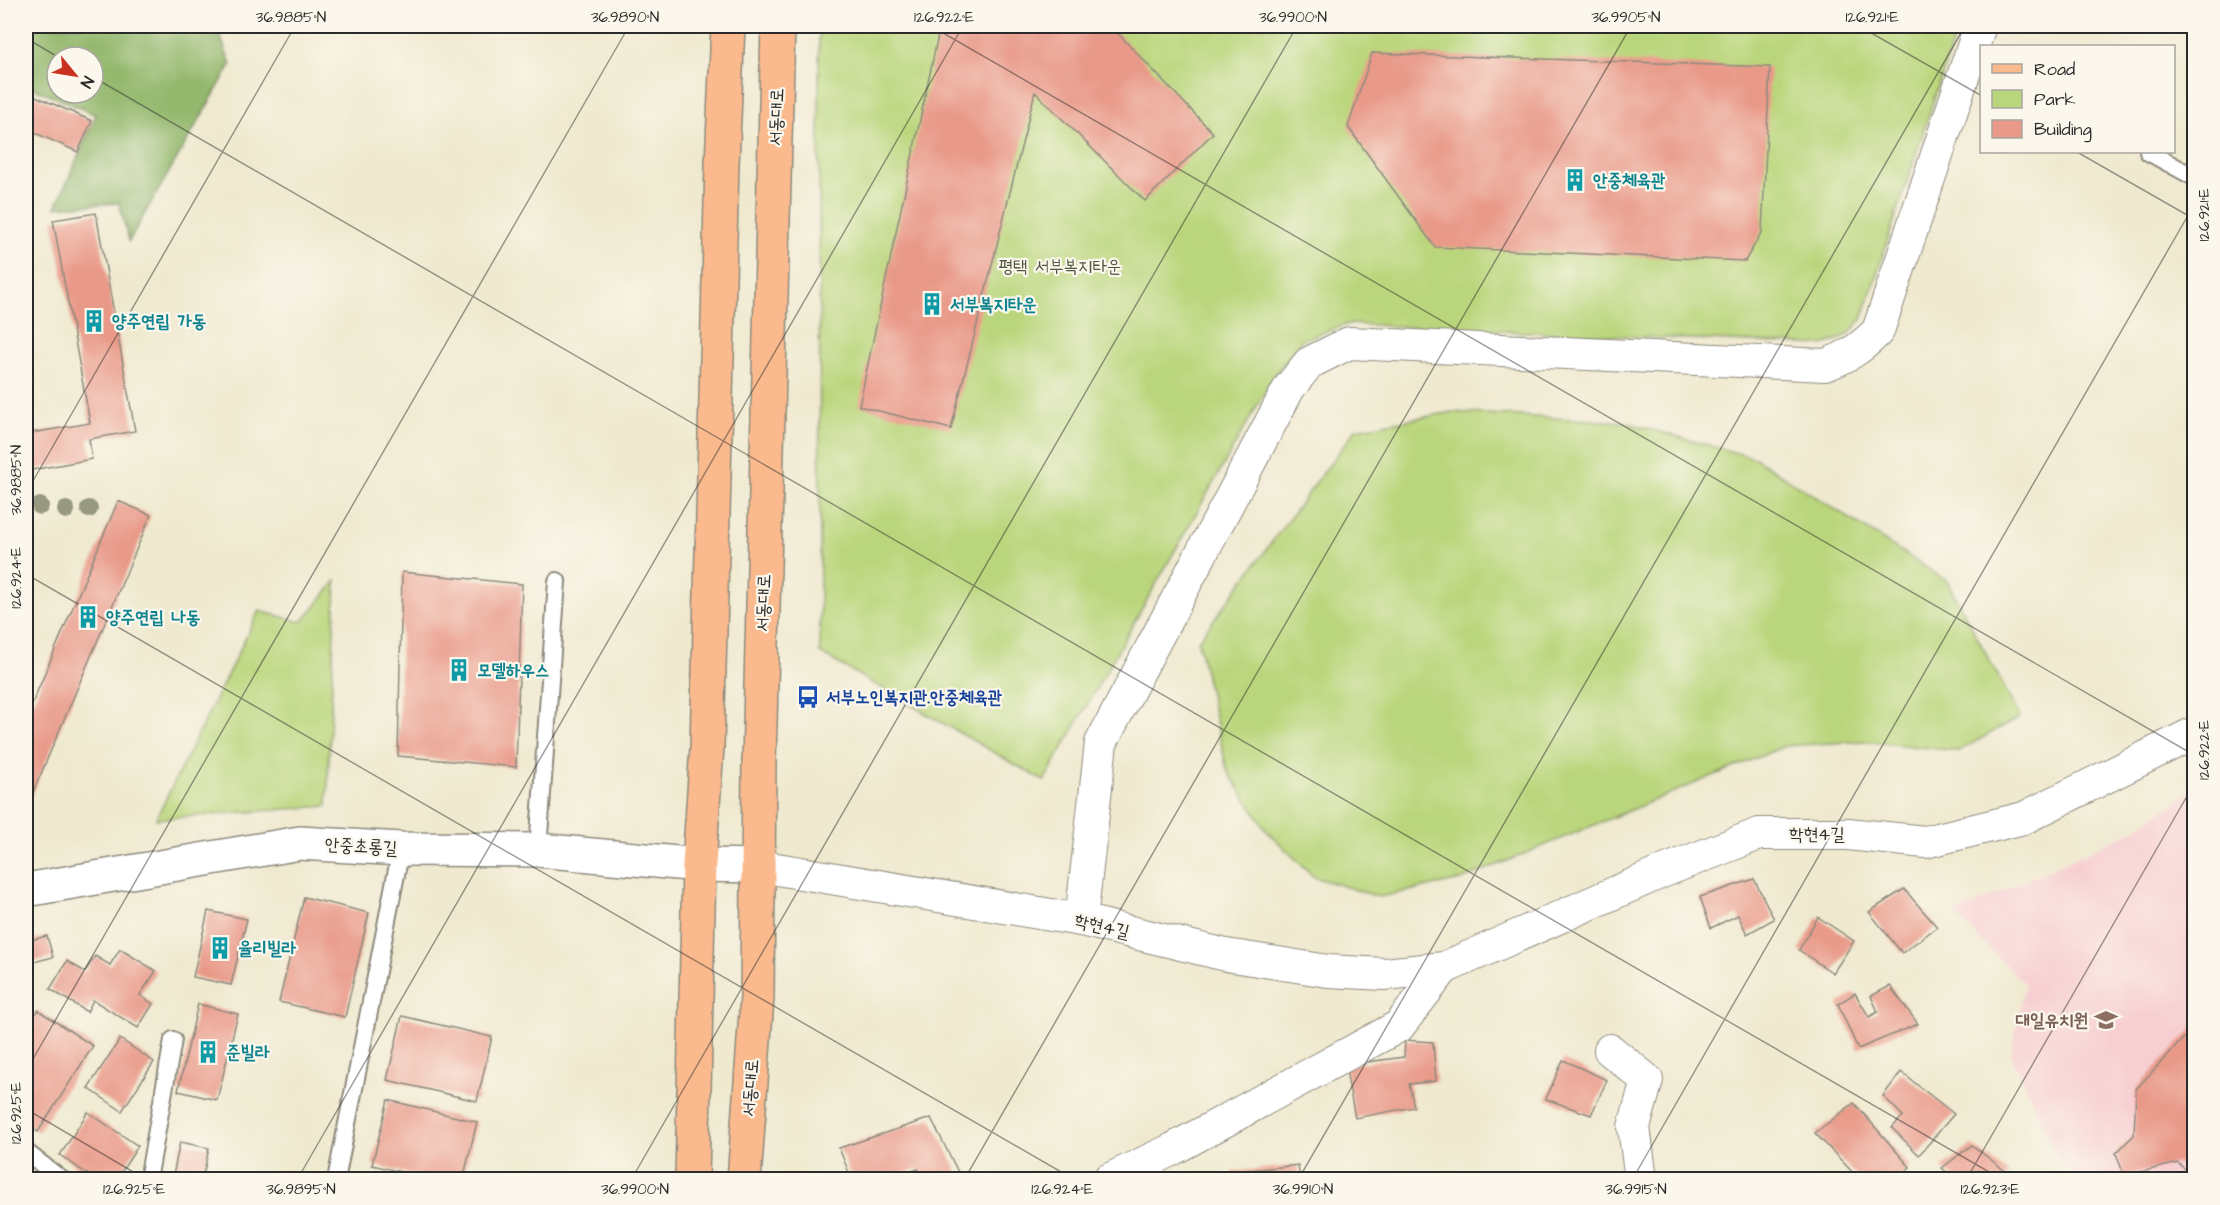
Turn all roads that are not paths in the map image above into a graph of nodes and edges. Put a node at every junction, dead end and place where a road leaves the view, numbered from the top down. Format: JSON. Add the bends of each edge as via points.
{"nodes":[{"id":1,"x":728,"y":26,"type":"edge"},
{"id":2,"x":778,"y":26,"type":"edge"},
{"id":3,"x":1980,"y":26,"type":"edge"},
{"id":4,"x":1975,"y":65,"type":"edge"},
{"id":5,"x":2150,"y":153,"type":"edge"},
{"id":6,"x":2194,"y":177,"type":"edge"},
{"id":7,"x":557,"y":581,"type":"dead end"},
{"id":8,"x":2194,"y":733,"type":"edge"},
{"id":9,"x":402,"y":849,"type":"junction"},
{"id":10,"x":537,"y":850,"type":"junction"},
{"id":11,"x":699,"y":865,"type":"junction"},
{"id":12,"x":759,"y":866,"type":"junction"},
{"id":13,"x":26,"y":890,"type":"edge"},
{"id":14,"x":1081,"y":920,"type":"junction"},
{"id":15,"x":1444,"y":968,"type":"junction"},
{"id":16,"x":173,"y":1040,"type":"dead end"},
{"id":17,"x":1610,"y":1050,"type":"dead end"},
{"id":18,"x":26,"y":1152,"type":"edge"},
{"id":19,"x":62,"y":1179,"type":"edge"},
{"id":20,"x":148,"y":1179,"type":"edge"},
{"id":21,"x":336,"y":1179,"type":"edge"},
{"id":22,"x":692,"y":1179,"type":"edge"},
{"id":23,"x":744,"y":1179,"type":"edge"},
{"id":24,"x":1108,"y":1179,"type":"edge"},
{"id":25,"x":1641,"y":1179,"type":"edge"}],
"edges":[{"from":1,"to":11,"type":"main road","via":[[707,747]]},
{"from":2,"to":12,"type":"main road","name":"서동대로"},
{"from":3,"to":4,"type":"street"},
{"from":4,"to":14,"type":"street","via":[[1878,331],[1846,358],[1825,365],[1349,343],[1309,363],[1288,388],[1101,743]]},
{"from":5,"to":6,"type":"lane"},
{"from":7,"to":10,"type":"lane"},
{"from":8,"to":15,"type":"street","name":"학현4길","via":[[2024,818],[1925,842],[1848,834],[1759,834],[1664,871]]},
{"from":9,"to":10,"type":"street","name":"안중초롱길"},
{"from":9,"to":13,"type":"street","name":"안중초롱길","via":[[300,843]]},
{"from":9,"to":21,"type":"lane"},
{"from":10,"to":11,"type":"street","name":"안중초롱길"},
{"from":11,"to":12,"type":"street","name":"안중초롱길"},
{"from":11,"to":22,"type":"main road"},
{"from":12,"to":14,"type":"street","name":"학현4길"},
{"from":12,"to":23,"type":"main road","name":"서동대로","via":[[757,998]]},
{"from":14,"to":15,"type":"street","name":"학현4길","via":[[1226,955],[1328,971],[1384,974]]},
{"from":15,"to":24,"type":"street","name":"학현4길","via":[[1399,1026],[1173,1149]]},
{"from":16,"to":20,"type":"lane"},
{"from":17,"to":25,"type":"street","via":[[1647,1080],[1634,1127]]},
{"from":18,"to":19,"type":"lane"}]}
